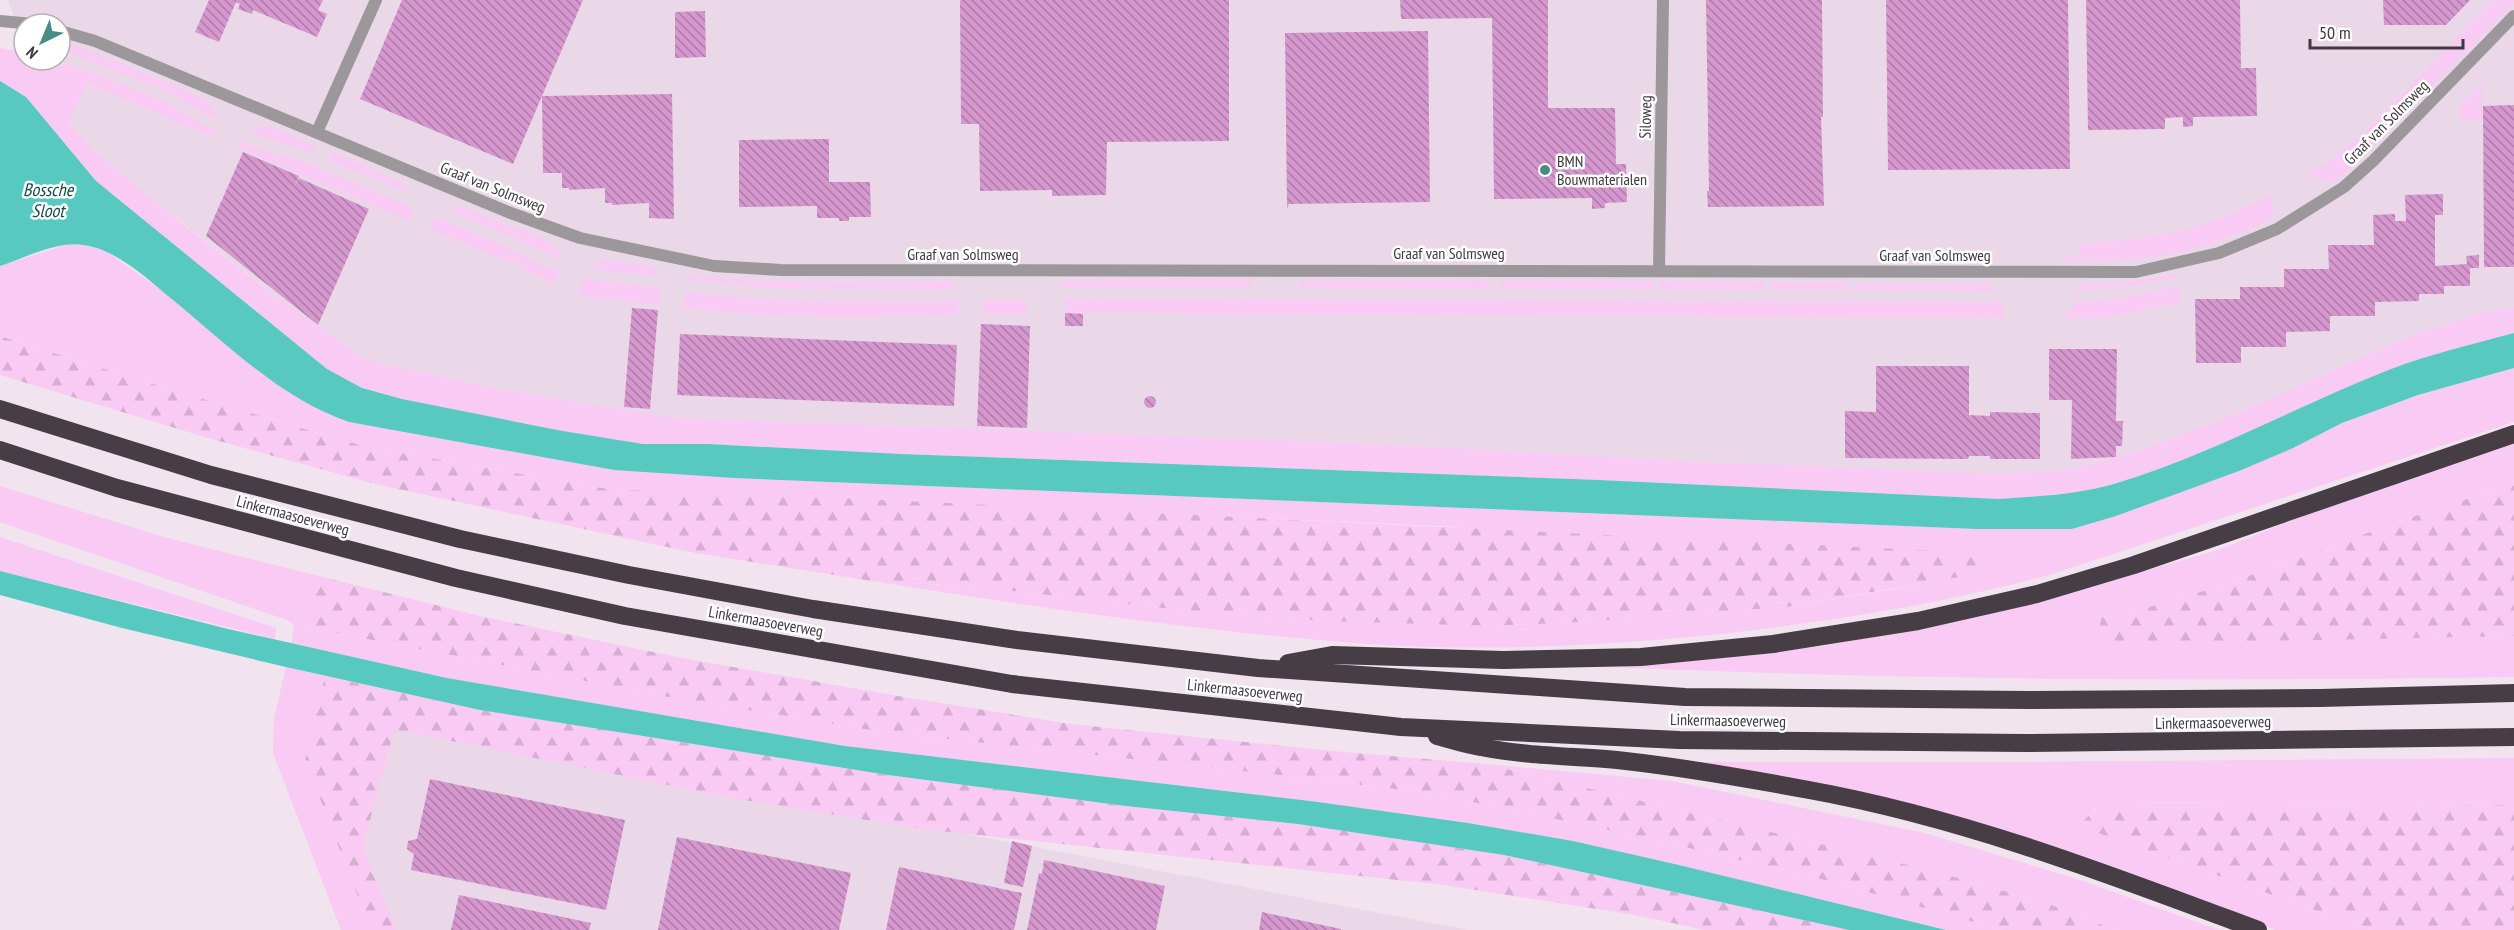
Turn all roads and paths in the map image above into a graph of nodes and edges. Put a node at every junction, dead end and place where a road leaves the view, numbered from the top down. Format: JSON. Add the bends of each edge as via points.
{"nodes":[{"id":1,"x":376,"y":0,"type":"edge"},
{"id":2,"x":1663,"y":0,"type":"edge"},
{"id":3,"x":2514,"y":16,"type":"edge"},
{"id":4,"x":72,"y":35,"type":"edge"},
{"id":5,"x":317,"y":132,"type":"junction"},
{"id":6,"x":1659,"y":270,"type":"junction"},
{"id":7,"x":0,"y":409,"type":"edge"},
{"id":8,"x":2514,"y":434,"type":"edge"},
{"id":9,"x":0,"y":450,"type":"edge"},
{"id":10,"x":1258,"y":668,"type":"junction"},
{"id":11,"x":2514,"y":693,"type":"edge"},
{"id":12,"x":1401,"y":727,"type":"junction"},
{"id":13,"x":2514,"y":737,"type":"edge"},
{"id":14,"x":2258,"y":930,"type":"edge"}],
"edges":[{"from":1,"to":5,"type":"street"},
{"from":2,"to":6,"type":"street","name":"Siloweg"},
{"from":3,"to":6,"type":"street","name":"Graaf van Solmsweg","via":[[2344,187],[2277,229],[2219,253],[2136,272]]},
{"from":4,"to":5,"type":"street","name":"Graaf van Solmsweg"},
{"from":5,"to":6,"type":"street","name":"Graaf van Solmsweg","via":[[580,238],[714,266],[781,270]]},
{"from":7,"to":10,"type":"highway","name":"Linkermaasoeverweg","via":[[222,478],[460,539],[629,575],[813,609],[1006,638]]},
{"from":8,"to":10,"type":"highway","via":[[2134,565],[2037,594],[1918,621],[1773,644],[1641,657],[1503,660],[1332,656]]},
{"from":9,"to":12,"type":"highway","name":"Linkermaasoeverweg","via":[[117,488],[445,575],[625,616],[1012,684]]},
{"from":10,"to":11,"type":"highway","name":"Linkermaasoeverweg","via":[[1685,697],[2028,700]]},
{"from":12,"to":13,"type":"highway","name":"Linkermaasoeverweg","via":[[1679,740],[2025,743]]},
{"from":12,"to":14,"type":"highway","via":[[1482,748],[1728,776],[1912,813],[2130,881]]}]}
